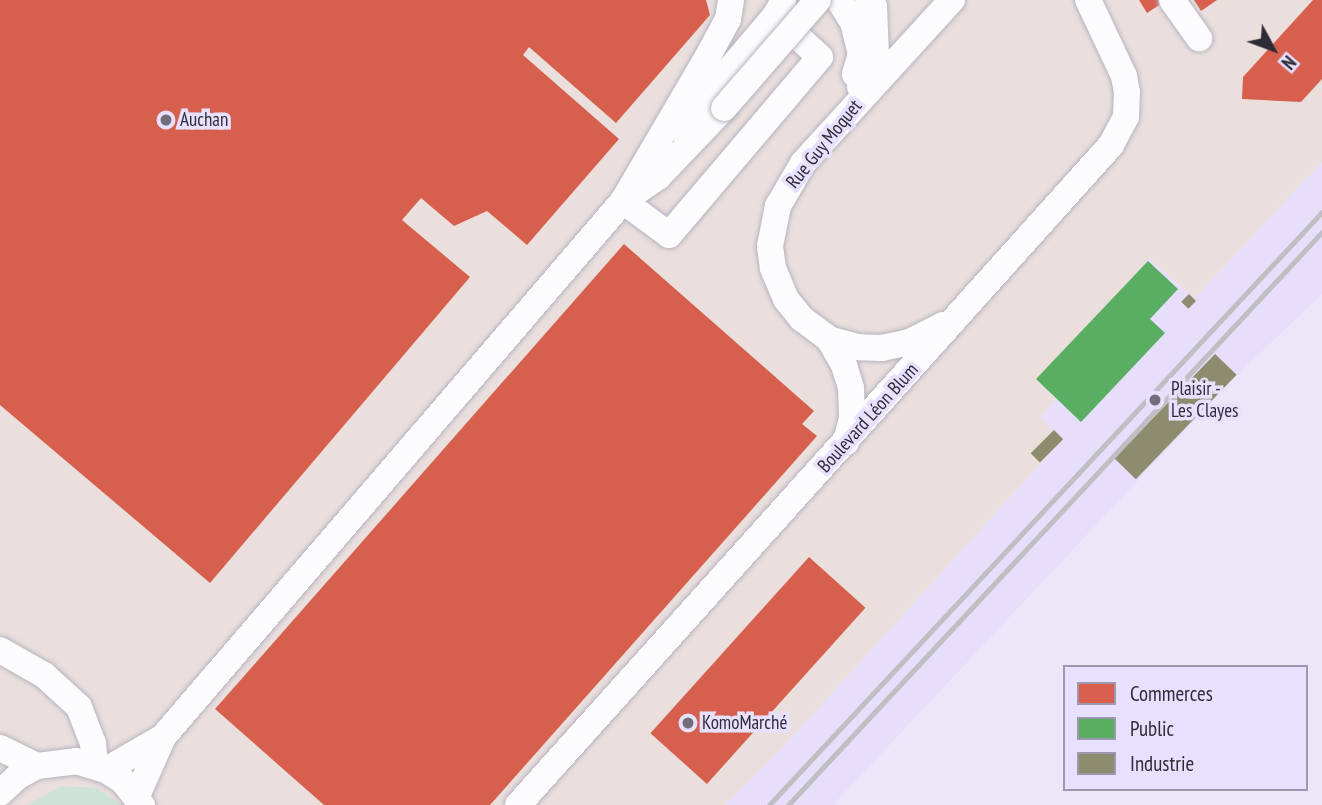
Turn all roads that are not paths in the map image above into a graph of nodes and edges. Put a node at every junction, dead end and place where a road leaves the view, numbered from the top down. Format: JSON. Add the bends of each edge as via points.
{"nodes":[{"id":1,"x":731,"y":0,"type":"edge"},
{"id":2,"x":818,"y":0,"type":"edge"},
{"id":3,"x":839,"y":0,"type":"edge"},
{"id":4,"x":869,"y":0,"type":"edge"},
{"id":5,"x":952,"y":0,"type":"edge"},
{"id":6,"x":1088,"y":0,"type":"edge"},
{"id":7,"x":1172,"y":0,"type":"edge"},
{"id":8,"x":779,"y":8,"type":"edge"},
{"id":9,"x":1199,"y":38,"type":"dead end"},
{"id":10,"x":844,"y":117,"type":"junction"},
{"id":11,"x":658,"y":177,"type":"junction"},
{"id":12,"x":623,"y":201,"type":"junction"},
{"id":13,"x":960,"y":316,"type":"junction"},
{"id":14,"x":829,"y":339,"type":"junction"},
{"id":15,"x":845,"y":444,"type":"junction"},
{"id":16,"x":0,"y":650,"type":"edge"},
{"id":17,"x":163,"y":737,"type":"junction"},
{"id":18,"x":0,"y":748,"type":"edge"},
{"id":19,"x":37,"y":766,"type":"junction"},
{"id":20,"x":100,"y":768,"type":"junction"},
{"id":21,"x":0,"y":793,"type":"edge"},
{"id":22,"x":143,"y":802,"type":"edge"},
{"id":23,"x":518,"y":805,"type":"edge"}],
"edges":[{"from":1,"to":12,"type":"street","via":[[728,19]]},
{"from":2,"to":11,"type":"street","bridge":true},
{"from":3,"to":10,"type":"street","via":[[853,22],[860,54]]},
{"from":4,"to":10,"type":"street","via":[[874,8],[876,55]]},
{"from":5,"to":10,"type":"street","name":"Rue Guy Moquet"},
{"from":6,"to":13,"type":"street","name":"Boulevard Léon Blum","via":[[1124,76],[1128,99],[1122,126],[1098,162]]},
{"from":7,"to":9,"type":"street"},
{"from":8,"to":11,"type":"street","via":[[698,107]]},
{"from":8,"to":12,"type":"street","via":[[820,57],[669,234]]},
{"from":10,"to":14,"type":"street","name":"Rue Guy Moquet","via":[[787,186],[771,233],[773,268],[786,299],[802,319]]},
{"from":11,"to":12,"type":"street"},
{"from":12,"to":17,"type":"street"},
{"from":13,"to":14,"type":"street","name":"Rue Guy Moquet","via":[[896,346],[858,347]]},
{"from":13,"to":15,"type":"street","name":"Boulevard Léon Blum"},
{"from":14,"to":15,"type":"street","name":"Rue Guy Moquet","via":[[851,388],[852,418]]},
{"from":15,"to":23,"type":"street","name":"Boulevard Léon Blum"},
{"from":16,"to":20,"type":"street","via":[[44,675],[79,707]]},
{"from":17,"to":20,"type":"street"},
{"from":17,"to":22,"type":"street"},
{"from":18,"to":19,"type":"street"},
{"from":19,"to":20,"type":"street","via":[[76,761]]},
{"from":19,"to":21,"type":"street"},
{"from":20,"to":22,"type":"street"}]}
